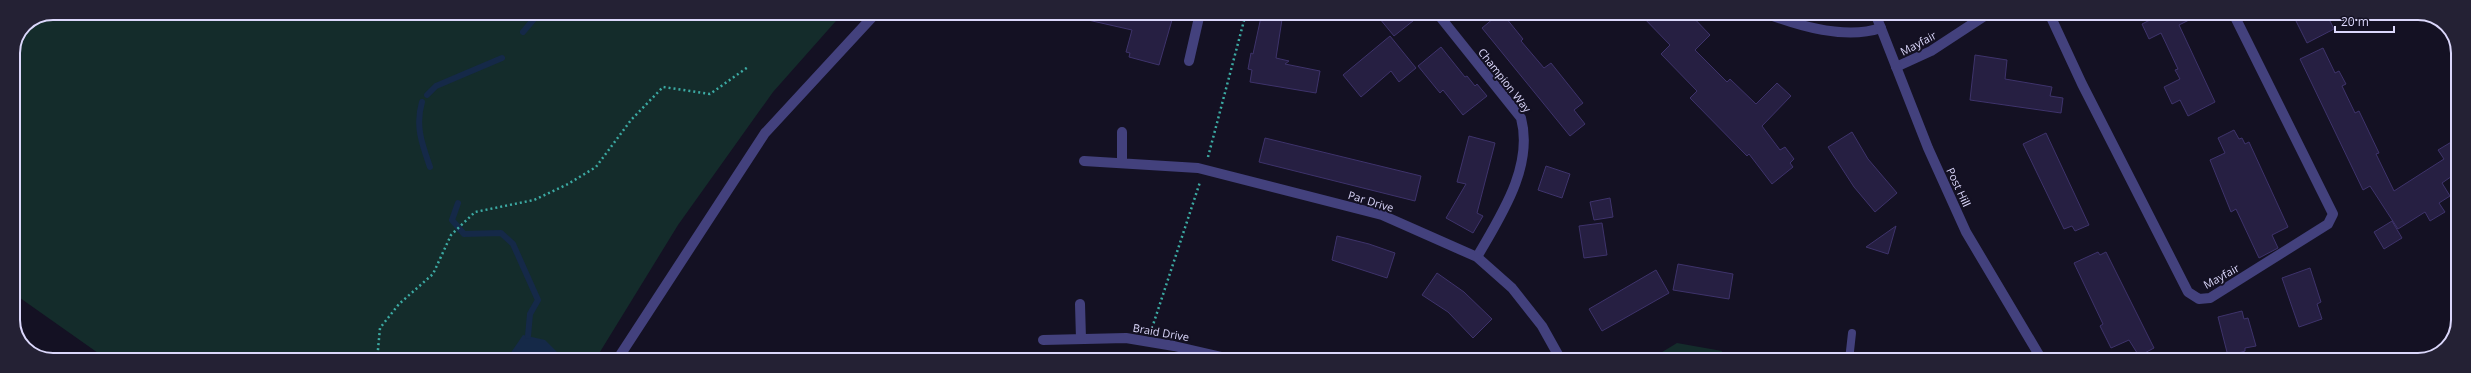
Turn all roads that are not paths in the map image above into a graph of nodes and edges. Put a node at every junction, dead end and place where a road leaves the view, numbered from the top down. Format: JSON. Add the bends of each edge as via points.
{"nodes":[{"id":1,"x":870,"y":20,"type":"edge"},
{"id":2,"x":1198,"y":20,"type":"edge"},
{"id":3,"x":1443,"y":20,"type":"edge"},
{"id":4,"x":1790,"y":20,"type":"edge"},
{"id":5,"x":1878,"y":20,"type":"edge"},
{"id":6,"x":1978,"y":20,"type":"edge"},
{"id":7,"x":2052,"y":20,"type":"edge"},
{"id":8,"x":2236,"y":20,"type":"edge"},
{"id":9,"x":1881,"y":28,"type":"junction"},
{"id":10,"x":1189,"y":62,"type":"dead end"},
{"id":11,"x":1896,"y":67,"type":"junction"},
{"id":12,"x":1122,"y":132,"type":"dead end"},
{"id":13,"x":1084,"y":161,"type":"dead end"},
{"id":14,"x":1122,"y":162,"type":"junction"},
{"id":15,"x":1477,"y":257,"type":"junction"},
{"id":16,"x":1080,"y":304,"type":"dead end"},
{"id":17,"x":1852,"y":333,"type":"dead end"},
{"id":18,"x":1082,"y":339,"type":"junction"},
{"id":19,"x":1043,"y":340,"type":"dead end"},
{"id":20,"x":622,"y":353,"type":"edge"},
{"id":21,"x":1203,"y":353,"type":"edge"},
{"id":22,"x":1557,"y":353,"type":"edge"},
{"id":23,"x":1850,"y":353,"type":"edge"},
{"id":24,"x":2038,"y":353,"type":"edge"}],
"edges":[{"from":1,"to":20,"type":"street","via":[[765,133]]},
{"from":2,"to":10,"type":"street"},
{"from":3,"to":15,"type":"street","name":"Champion Way","via":[[1521,118],[1525,132],[1514,191]]},
{"from":4,"to":9,"type":"street","via":[[1850,33],[1869,32]]},
{"from":5,"to":9,"type":"street","name":"Post Hill"},
{"from":6,"to":11,"type":"street","name":"Mayfair","via":[[1931,51]]},
{"from":7,"to":8,"type":"street","name":"Mayfair","via":[[2188,292],[2199,299],[2210,298],[2308,237],[2328,224],[2333,214]]},
{"from":9,"to":11,"type":"street","name":"Post Hill"},
{"from":11,"to":24,"type":"street","name":"Post Hill","via":[[1928,148],[1966,232]]},
{"from":12,"to":14,"type":"street"},
{"from":13,"to":14,"type":"street","name":"Par Drive"},
{"from":14,"to":15,"type":"street","name":"Par Drive","via":[[1204,170],[1382,215]]},
{"from":15,"to":22,"type":"street","name":"Par Drive","via":[[1512,288],[1542,326]]},
{"from":16,"to":18,"type":"street"},
{"from":17,"to":23,"type":"lane"},
{"from":18,"to":19,"type":"street","name":"Braid Drive"},
{"from":18,"to":21,"type":"street","name":"Braid Drive","via":[[1126,338]]}]}
